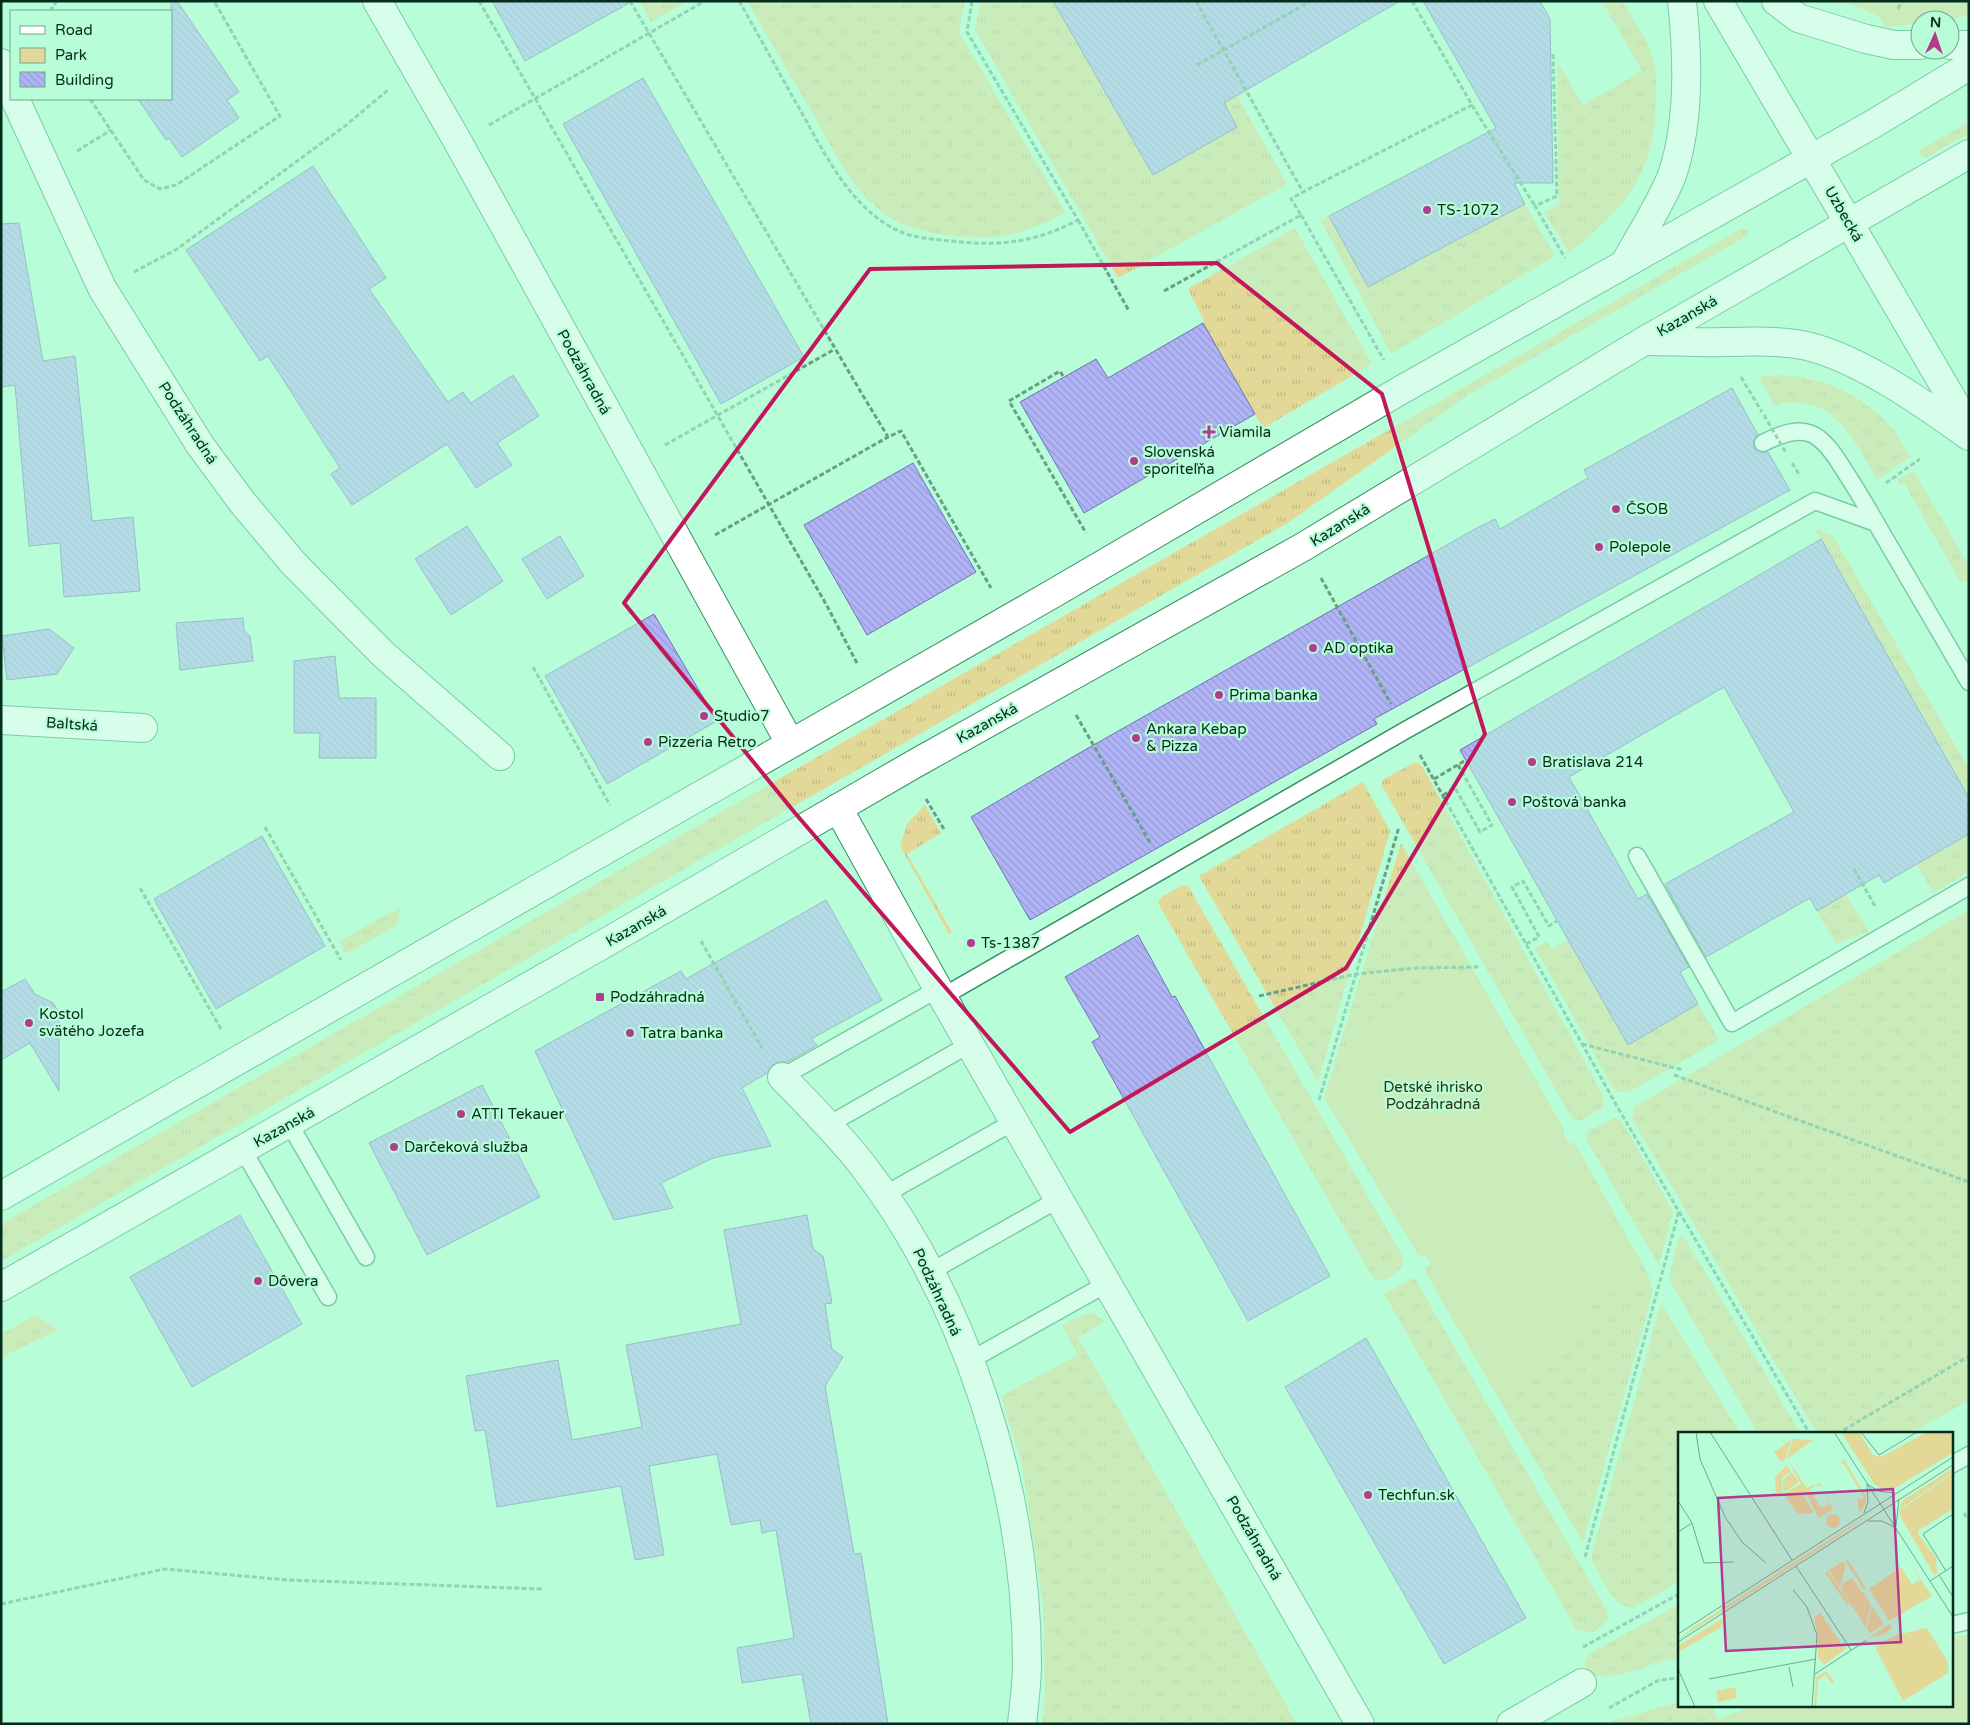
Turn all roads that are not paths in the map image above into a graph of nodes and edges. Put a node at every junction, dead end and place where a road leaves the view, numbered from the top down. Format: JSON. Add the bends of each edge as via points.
{"nodes":[{"id":1,"x":377,"y":1,"type":"edge"},
{"id":2,"x":1682,"y":1,"type":"edge"},
{"id":3,"x":1718,"y":1,"type":"edge"},
{"id":4,"x":1776,"y":1,"type":"edge"},
{"id":5,"x":1910,"y":45,"type":"edge"},
{"id":6,"x":1,"y":63,"type":"edge"},
{"id":7,"x":1969,"y":66,"type":"edge"},
{"id":8,"x":10,"y":86,"type":"edge"},
{"id":9,"x":15,"y":100,"type":"edge"},
{"id":10,"x":1969,"y":154,"type":"edge"},
{"id":11,"x":1811,"y":158,"type":"junction"},
{"id":12,"x":1849,"y":223,"type":"junction"},
{"id":13,"x":1625,"y":263,"type":"junction"},
{"id":14,"x":1644,"y":341,"type":"junction"},
{"id":15,"x":1969,"y":428,"type":"edge"},
{"id":16,"x":1969,"y":436,"type":"edge"},
{"id":17,"x":1763,"y":443,"type":"dead end"},
{"id":18,"x":1876,"y":523,"type":"junction"},
{"id":19,"x":1969,"y":682,"type":"edge"},
{"id":20,"x":1,"y":720,"type":"edge"},
{"id":21,"x":143,"y":728,"type":"dead end"},
{"id":22,"x":790,"y":743,"type":"junction"},
{"id":23,"x":500,"y":756,"type":"dead end"},
{"id":24,"x":838,"y":808,"type":"junction"},
{"id":25,"x":1637,"y":856,"type":"dead end"},
{"id":26,"x":1969,"y":886,"type":"edge"},
{"id":27,"x":940,"y":993,"type":"junction"},
{"id":28,"x":970,"y":1044,"type":"junction"},
{"id":29,"x":782,"y":1077,"type":"joint"},
{"id":30,"x":1015,"y":1122,"type":"junction"},
{"id":31,"x":289,"y":1123,"type":"junction"},
{"id":32,"x":828,"y":1126,"type":"junction"},
{"id":33,"x":243,"y":1150,"type":"junction"},
{"id":34,"x":884,"y":1195,"type":"junction"},
{"id":35,"x":1,"y":1196,"type":"edge"},
{"id":36,"x":1059,"y":1199,"type":"junction"},
{"id":37,"x":366,"y":1257,"type":"dead end"},
{"id":38,"x":930,"y":1272,"type":"junction"},
{"id":39,"x":1108,"y":1283,"type":"junction"},
{"id":40,"x":1,"y":1288,"type":"edge"},
{"id":41,"x":328,"y":1297,"type":"dead end"},
{"id":42,"x":969,"y":1361,"type":"junction"},
{"id":43,"x":1969,"y":1455,"type":"edge"},
{"id":44,"x":1952,"y":1464,"type":"edge"},
{"id":45,"x":1969,"y":1621,"type":"edge"},
{"id":46,"x":1952,"y":1625,"type":"edge"},
{"id":47,"x":1582,"y":1683,"type":"dead end"},
{"id":48,"x":1022,"y":1724,"type":"edge"},
{"id":49,"x":1360,"y":1724,"type":"edge"},
{"id":50,"x":1511,"y":1724,"type":"edge"}],
"edges":[{"from":1,"to":22,"type":"main road","name":"Podzáhradná"},
{"from":2,"to":13,"type":"main road","via":[[1686,40],[1683,132],[1672,176]]},
{"from":3,"to":11,"type":"main road","name":"Uzbecká"},
{"from":4,"to":5,"type":"main road","via":[[1798,18],[1866,39]]},
{"from":6,"to":8,"type":"main road"},
{"from":7,"to":11,"type":"main road"},
{"from":9,"to":23,"type":"main road","name":"Podzáhradná","via":[[102,288],[200,446],[282,550],[383,654]]},
{"from":10,"to":12,"type":"main road","name":"Kazanská"},
{"from":11,"to":12,"type":"main road","name":"Uzbecká"},
{"from":11,"to":13,"type":"main road"},
{"from":12,"to":14,"type":"main road","name":"Kazanská"},
{"from":12,"to":15,"type":"main road","name":"Uzbecká"},
{"from":13,"to":22,"type":"main road"},
{"from":14,"to":16,"type":"main road","via":[[1759,340],[1823,350],[1919,401]]},
{"from":14,"to":24,"type":"main road","name":"Kazanská","via":[[1303,547]]},
{"from":17,"to":18,"type":"lane","via":[[1794,431],[1818,437],[1830,447]]},
{"from":18,"to":19,"type":"lane"},
{"from":18,"to":27,"type":"lane","via":[[1815,500]]},
{"from":20,"to":21,"type":"main road","name":"Baltská"},
{"from":22,"to":35,"type":"main road"},
{"from":24,"to":27,"type":"main road","name":"Podzáhradná"},
{"from":24,"to":31,"type":"main road","name":"Kazanská"},
{"from":25,"to":26,"type":"lane","via":[[1732,1023]]},
{"from":27,"to":28,"type":"main road","name":"Podzáhradná"},
{"from":27,"to":29,"type":"lane","name":"Podzáhradná"},
{"from":28,"to":30,"type":"main road","name":"Podzáhradná"},
{"from":28,"to":32,"type":"lane"},
{"from":29,"to":32,"type":"main road","name":"Podzáhradná"},
{"from":30,"to":34,"type":"lane"},
{"from":30,"to":36,"type":"main road","name":"Podzáhradná"},
{"from":31,"to":33,"type":"main road","name":"Kazanská"},
{"from":31,"to":37,"type":"lane"},
{"from":32,"to":34,"type":"main road","name":"Podzáhradná"},
{"from":33,"to":40,"type":"main road","name":"Kazanská"},
{"from":33,"to":41,"type":"lane"},
{"from":34,"to":38,"type":"main road","name":"Podzáhradná"},
{"from":36,"to":38,"type":"lane"},
{"from":36,"to":39,"type":"main road","name":"Podzáhradná"},
{"from":38,"to":42,"type":"main road","name":"Podzáhradná"},
{"from":39,"to":42,"type":"lane"},
{"from":39,"to":49,"type":"main road","name":"Podzáhradná"},
{"from":42,"to":48,"type":"main road","name":"Podzáhradná","via":[[1002,1457],[1018,1545],[1027,1664]]},
{"from":43,"to":44,"type":"lane"},
{"from":45,"to":46,"type":"lane"},
{"from":47,"to":50,"type":"main road"}]}
